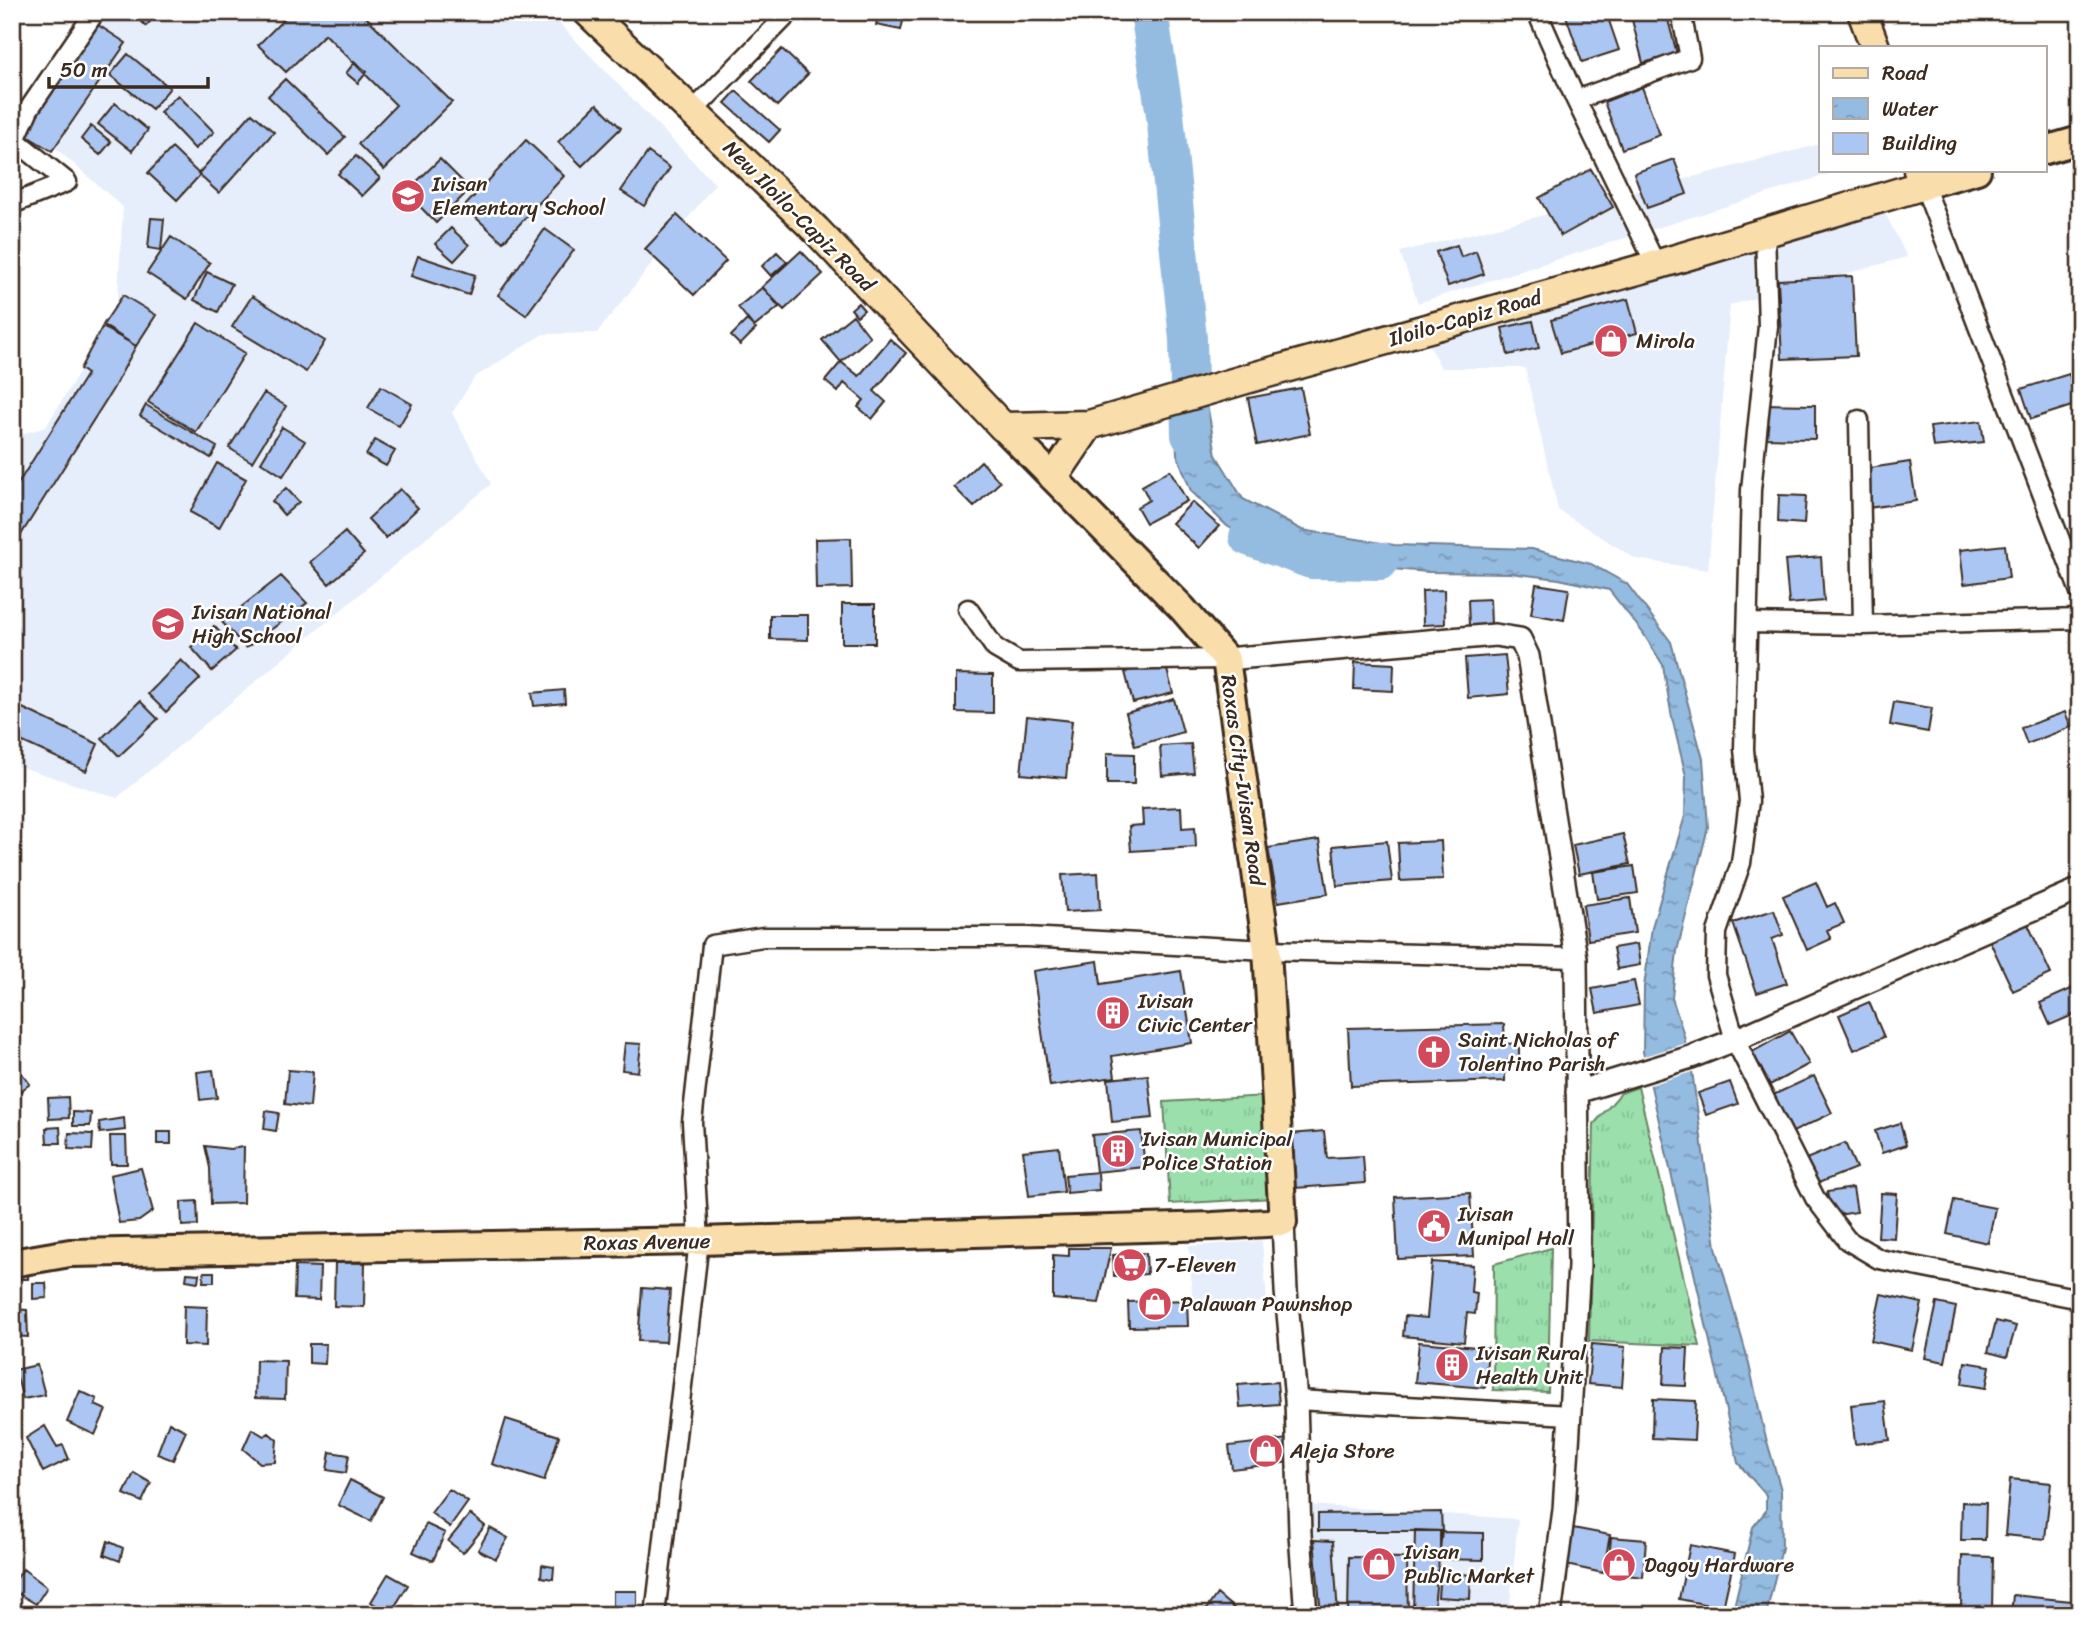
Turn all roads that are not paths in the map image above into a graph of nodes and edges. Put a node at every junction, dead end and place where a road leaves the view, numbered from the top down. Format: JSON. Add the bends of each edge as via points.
{"nodes":[{"id":1,"x":94,"y":12,"type":"edge"},
{"id":2,"x":588,"y":12,"type":"edge"},
{"id":3,"x":790,"y":12,"type":"edge"},
{"id":4,"x":1537,"y":12,"type":"edge"},
{"id":5,"x":1681,"y":12,"type":"edge"},
{"id":6,"x":1863,"y":12,"type":"edge"},
{"id":7,"x":1875,"y":46,"type":"edge"},
{"id":8,"x":1576,"y":100,"type":"junction"},
{"id":9,"x":692,"y":112,"type":"junction"},
{"id":10,"x":2080,"y":140,"type":"edge"},
{"id":11,"x":2046,"y":150,"type":"edge"},
{"id":12,"x":1961,"y":172,"type":"edge"},
{"id":13,"x":1921,"y":177,"type":"edge"},
{"id":14,"x":12,"y":204,"type":"edge"},
{"id":15,"x":1765,"y":232,"type":"junction"},
{"id":16,"x":1656,"y":265,"type":"junction"},
{"id":17,"x":1859,"y":419,"type":"dead end"},
{"id":18,"x":1089,"y":425,"type":"junction"},
{"id":19,"x":1003,"y":427,"type":"junction"},
{"id":20,"x":1054,"y":477,"type":"junction"},
{"id":21,"x":2080,"y":592,"type":"edge"},
{"id":22,"x":968,"y":609,"type":"dead end"},
{"id":23,"x":2080,"y":619,"type":"edge"},
{"id":24,"x":1748,"y":623,"type":"junction"},
{"id":25,"x":1863,"y":625,"type":"junction"},
{"id":26,"x":1226,"y":659,"type":"junction"},
{"id":27,"x":2080,"y":889,"type":"edge"},
{"id":28,"x":1267,"y":950,"type":"junction"},
{"id":29,"x":1576,"y":958,"type":"junction"},
{"id":30,"x":1735,"y":1040,"type":"junction"},
{"id":31,"x":1577,"y":1092,"type":"junction"},
{"id":32,"x":1283,"y":1222,"type":"junction"},
{"id":33,"x":699,"y":1241,"type":"junction"},
{"id":34,"x":12,"y":1263,"type":"edge"},
{"id":35,"x":2080,"y":1300,"type":"edge"},
{"id":36,"x":1296,"y":1400,"type":"junction"},
{"id":37,"x":1570,"y":1415,"type":"junction"},
{"id":38,"x":655,"y":1615,"type":"edge"},
{"id":39,"x":1306,"y":1615,"type":"edge"},
{"id":40,"x":1550,"y":1615,"type":"edge"}],
"edges":[{"from":1,"to":14,"type":"street","via":[[29,108],[15,140],[67,182]]},
{"from":2,"to":9,"type":"highway","name":"New Iloilo-Capiz Road"},
{"from":3,"to":9,"type":"street"},
{"from":4,"to":8,"type":"street"},
{"from":5,"to":8,"type":"street","via":[[1690,58]]},
{"from":6,"to":7,"type":"highway"},
{"from":8,"to":16,"type":"street"},
{"from":9,"to":19,"type":"highway","name":"New Iloilo-Capiz Road","via":[[816,230]]},
{"from":10,"to":11,"type":"main road"},
{"from":12,"to":13,"type":"main road"},
{"from":13,"to":15,"type":"highway","name":"Iloilo-Capiz Road"},
{"from":13,"to":21,"type":"street"},
{"from":15,"to":16,"type":"highway","name":"Iloilo-Capiz Road"},
{"from":15,"to":24,"type":"street","via":[[1768,326],[1751,490]]},
{"from":16,"to":18,"type":"highway","name":"Iloilo-Capiz Road"},
{"from":17,"to":25,"type":"street"},
{"from":18,"to":19,"type":"highway","name":"Iloilo-Capiz Road"},
{"from":18,"to":20,"type":"highway"},
{"from":19,"to":20,"type":"main road","name":"Roxas City-Ivisan Road"},
{"from":20,"to":26,"type":"main road","name":"Roxas City-Ivisan Road"},
{"from":22,"to":26,"type":"street","via":[[995,649],[1019,662]]},
{"from":23,"to":25,"type":"street"},
{"from":24,"to":25,"type":"street"},
{"from":24,"to":30,"type":"street","via":[[1744,749],[1749,801],[1741,863],[1717,932],[1716,975]]},
{"from":26,"to":28,"type":"main road","name":"Roxas City-Ivisan Road"},
{"from":26,"to":29,"type":"street","via":[[1495,635],[1520,639],[1528,656]]},
{"from":27,"to":30,"type":"street"},
{"from":28,"to":29,"type":"street"},
{"from":28,"to":32,"type":"main road","name":"Roxas City-Ivisan Road"},
{"from":28,"to":33,"type":"street","via":[[1027,937],[763,937],[712,945],[692,1122]]},
{"from":29,"to":31,"type":"street"},
{"from":30,"to":31,"type":"street"},
{"from":30,"to":35,"type":"street","via":[[1815,1198],[1847,1240],[1879,1259]]},
{"from":31,"to":37,"type":"street","via":[[1579,1266]]},
{"from":32,"to":33,"type":"main road","name":"Roxas Avenue"},
{"from":32,"to":36,"type":"street"},
{"from":33,"to":34,"type":"main road","name":"Roxas Avenue","via":[[70,1253]]},
{"from":33,"to":38,"type":"street"},
{"from":36,"to":37,"type":"street"},
{"from":36,"to":39,"type":"street"},
{"from":37,"to":40,"type":"street"}]}
